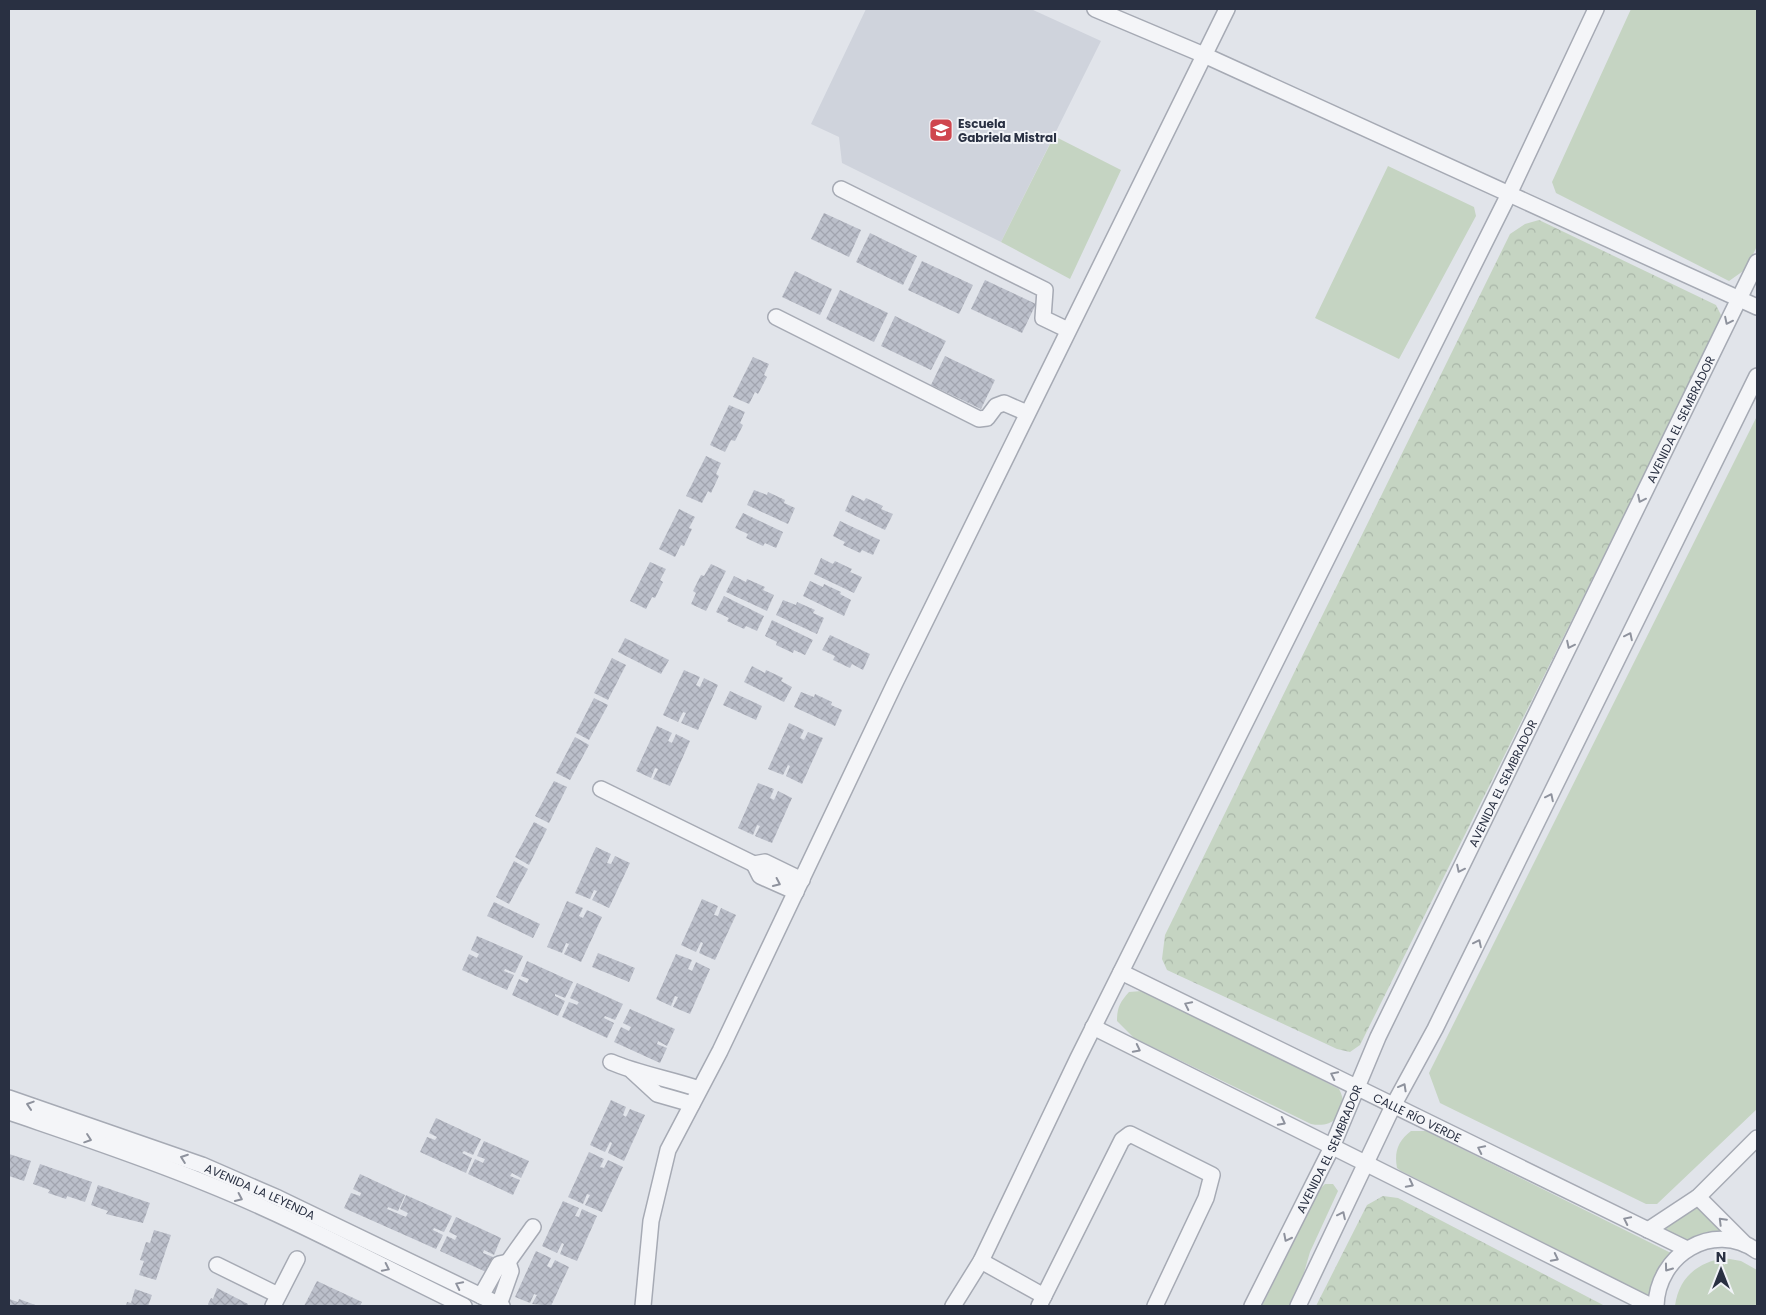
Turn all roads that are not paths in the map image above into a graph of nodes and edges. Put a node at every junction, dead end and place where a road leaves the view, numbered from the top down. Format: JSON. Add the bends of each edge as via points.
{"nodes":[{"id":1,"x":1095,"y":9,"type":"edge"},
{"id":2,"x":1227,"y":9,"type":"edge"},
{"id":3,"x":1596,"y":9,"type":"edge"},
{"id":4,"x":1204,"y":55,"type":"junction"},
{"id":5,"x":841,"y":189,"type":"dead end"},
{"id":6,"x":1509,"y":194,"type":"junction"},
{"id":7,"x":1757,"y":262,"type":"edge"},
{"id":8,"x":1739,"y":298,"type":"junction"},
{"id":9,"x":1757,"y":307,"type":"edge"},
{"id":10,"x":776,"y":318,"type":"dead end"},
{"id":11,"x":1068,"y":330,"type":"junction"},
{"id":12,"x":1757,"y":376,"type":"edge"},
{"id":13,"x":1027,"y":414,"type":"junction"},
{"id":14,"x":601,"y":789,"type":"dead end"},
{"id":15,"x":799,"y":886,"type":"junction"},
{"id":16,"x":1121,"y":972,"type":"junction"},
{"id":17,"x":1093,"y":1028,"type":"junction"},
{"id":18,"x":610,"y":1062,"type":"dead end"},
{"id":19,"x":632,"y":1071,"type":"junction"},
{"id":20,"x":1357,"y":1086,"type":"junction"},
{"id":21,"x":699,"y":1089,"type":"junction"},
{"id":22,"x":9,"y":1098,"type":"edge"},
{"id":23,"x":692,"y":1104,"type":"junction"},
{"id":24,"x":1392,"y":1106,"type":"junction"},
{"id":25,"x":9,"y":1112,"type":"edge"},
{"id":26,"x":1757,"y":1138,"type":"edge"},
{"id":27,"x":1332,"y":1147,"type":"junction"},
{"id":28,"x":1367,"y":1162,"type":"junction"},
{"id":29,"x":1698,"y":1196,"type":"junction"},
{"id":30,"x":533,"y":1227,"type":"dead end"},
{"id":31,"x":1648,"y":1230,"type":"junction"},
{"id":32,"x":1752,"y":1248,"type":"edge"},
{"id":33,"x":1687,"y":1249,"type":"junction"},
{"id":34,"x":297,"y":1260,"type":"dead end"},
{"id":35,"x":508,"y":1262,"type":"junction"},
{"id":36,"x":981,"y":1262,"type":"junction"},
{"id":37,"x":217,"y":1265,"type":"dead end"},
{"id":38,"x":481,"y":1296,"type":"junction"},
{"id":39,"x":276,"y":1301,"type":"edge"},
{"id":40,"x":1042,"y":1301,"type":"edge"},
{"id":41,"x":464,"y":1306,"type":"edge"},
{"id":42,"x":501,"y":1306,"type":"edge"},
{"id":43,"x":643,"y":1306,"type":"edge"},
{"id":44,"x":953,"y":1306,"type":"edge"},
{"id":45,"x":1156,"y":1306,"type":"edge"},
{"id":46,"x":1252,"y":1306,"type":"edge"},
{"id":47,"x":1298,"y":1306,"type":"edge"},
{"id":48,"x":1651,"y":1306,"type":"edge"},
{"id":49,"x":1656,"y":1306,"type":"edge"}],
"edges":[{"from":1,"to":4,"type":"street"},
{"from":2,"to":4,"type":"street"},
{"from":3,"to":6,"type":"street"},
{"from":4,"to":6,"type":"street"},
{"from":4,"to":11,"type":"street"},
{"from":5,"to":11,"type":"street","via":[[1045,290],[1043,318]]},
{"from":6,"to":8,"type":"street"},
{"from":6,"to":16,"type":"street"},
{"from":7,"to":8,"type":"street","name":"AVENIDA EL SEMBRADOR"},
{"from":8,"to":9,"type":"street"},
{"from":8,"to":20,"type":"street","name":"AVENIDA EL SEMBRADOR","one_way":true},
{"from":10,"to":13,"type":"street","via":[[979,419],[987,418],[996,406],[1004,403]]},
{"from":11,"to":13,"type":"street"},
{"from":24,"to":12,"type":"street","one_way":true,"via":[[1435,1029]]},
{"from":13,"to":15,"type":"street"},
{"from":14,"to":15,"type":"street","via":[[754,864],[764,862]]},
{"from":15,"to":21,"type":"street"},
{"from":16,"to":17,"type":"street"},
{"from":20,"to":16,"type":"street","name":"CALLE RÍO VERDE","one_way":true},
{"from":17,"to":27,"type":"street","one_way":true},
{"from":17,"to":36,"type":"street"},
{"from":18,"to":19,"type":"street"},
{"from":19,"to":21,"type":"street","via":[[664,1077]]},
{"from":19,"to":23,"type":"street","via":[[657,1094]]},
{"from":20,"to":24,"type":"street","name":"CALLE RÍO VERDE"},
{"from":20,"to":27,"type":"street","name":"AVENIDA EL SEMBRADOR"},
{"from":21,"to":23,"type":"street"},
{"from":38,"to":22,"type":"street","name":"AVENIDA LA LEYENDA","one_way":true,"via":[[202,1165]]},
{"from":23,"to":43,"type":"street","via":[[668,1150],[651,1221]]},
{"from":24,"to":28,"type":"street"},
{"from":31,"to":24,"type":"street","name":"CALLE RÍO VERDE","one_way":true},
{"from":25,"to":41,"type":"street","name":"AVENIDA LA LEYENDA","one_way":true,"via":[[209,1184]]},
{"from":26,"to":29,"type":"street"},
{"from":27,"to":28,"type":"street"},
{"from":27,"to":46,"type":"street","name":"AVENIDA EL SEMBRADOR","one_way":true},
{"from":47,"to":28,"type":"street","one_way":true},
{"from":28,"to":48,"type":"street","one_way":true},
{"from":29,"to":31,"type":"street"},
{"from":32,"to":29,"type":"street","one_way":true},
{"from":30,"to":35,"type":"street"},
{"from":31,"to":33,"type":"street","name":"CALLE RÍO VERDE"},
{"from":32,"to":33,"type":"street","via":[[1721,1240]]},
{"from":33,"to":49,"type":"street","one_way":true,"via":[[1663,1274]]},
{"from":34,"to":39,"type":"street"},
{"from":35,"to":38,"type":"street","via":[[498,1264]]},
{"from":35,"to":42,"type":"street","via":[[511,1271]]},
{"from":36,"to":40,"type":"street"},
{"from":36,"to":44,"type":"street"},
{"from":37,"to":39,"type":"street"},
{"from":38,"to":42,"type":"street","name":"AVENIDA LA LEYENDA"},
{"from":40,"to":45,"type":"street","via":[[1122,1140],[1130,1134],[1212,1175],[1206,1198]]}]}
